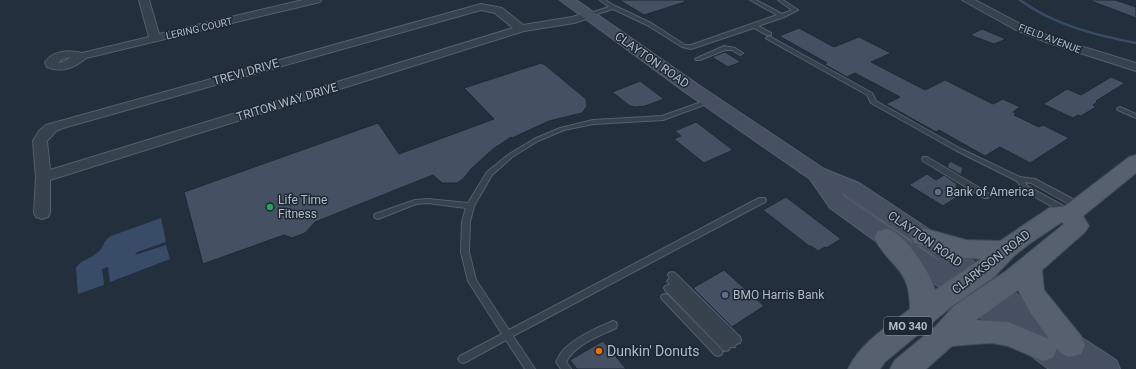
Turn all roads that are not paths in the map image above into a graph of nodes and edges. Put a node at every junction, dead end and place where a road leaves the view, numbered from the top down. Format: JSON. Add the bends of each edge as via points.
{"nodes":[{"id":1,"x":144,"y":0,"type":"edge"},
{"id":2,"x":316,"y":0,"type":"edge"},
{"id":3,"x":567,"y":0,"type":"edge"},
{"id":4,"x":602,"y":0,"type":"edge"},
{"id":5,"x":752,"y":0,"type":"edge"},
{"id":6,"x":780,"y":0,"type":"edge"},
{"id":7,"x":967,"y":0,"type":"edge"},
{"id":8,"x":613,"y":7,"type":"junction"},
{"id":9,"x":782,"y":16,"type":"junction"},
{"id":10,"x":581,"y":18,"type":"junction"},
{"id":11,"x":754,"y":26,"type":"junction"},
{"id":12,"x":526,"y":28,"type":"junction"},
{"id":13,"x":155,"y":38,"type":"junction"},
{"id":14,"x":740,"y":53,"type":"dead end"},
{"id":15,"x":82,"y":56,"type":"dead end"},
{"id":16,"x":698,"y":59,"type":"dead end"},
{"id":17,"x":1136,"y":67,"type":"edge"},
{"id":18,"x":710,"y":101,"type":"junction"},
{"id":19,"x":1120,"y":109,"type":"dead end"},
{"id":20,"x":1136,"y":116,"type":"edge"},
{"id":21,"x":925,"y":159,"type":"dead end"},
{"id":22,"x":1136,"y":162,"type":"edge"},
{"id":23,"x":817,"y":174,"type":"junction"},
{"id":24,"x":43,"y":176,"type":"junction"},
{"id":25,"x":1019,"y":179,"type":"junction"},
{"id":26,"x":988,"y":196,"type":"dead end"},
{"id":27,"x":762,"y":200,"type":"dead end"},
{"id":28,"x":470,"y":206,"type":"junction"},
{"id":29,"x":1075,"y":210,"type":"junction"},
{"id":30,"x":42,"y":213,"type":"dead end"},
{"id":31,"x":378,"y":216,"type":"dead end"},
{"id":32,"x":923,"y":237,"type":"junction"},
{"id":33,"x":886,"y":238,"type":"junction"},
{"id":34,"x":1005,"y":250,"type":"junction"},
{"id":35,"x":1029,"y":265,"type":"junction"},
{"id":36,"x":978,"y":289,"type":"junction"},
{"id":37,"x":923,"y":314,"type":"junction"},
{"id":38,"x":613,"y":325,"type":"dead end"},
{"id":39,"x":507,"y":335,"type":"junction"},
{"id":40,"x":945,"y":335,"type":"junction"},
{"id":41,"x":728,"y":346,"type":"joint"},
{"id":42,"x":1043,"y":349,"type":"junction"},
{"id":43,"x":1071,"y":357,"type":"edge"},
{"id":44,"x":463,"y":359,"type":"dead end"},
{"id":45,"x":530,"y":369,"type":"edge"},
{"id":46,"x":566,"y":369,"type":"edge"},
{"id":47,"x":863,"y":369,"type":"edge"},
{"id":48,"x":905,"y":369,"type":"edge"},
{"id":49,"x":1106,"y":369,"type":"edge"}],
"edges":[{"from":1,"to":13,"type":"street"},
{"from":2,"to":13,"type":"street","name":"LERING COURT"},
{"from":3,"to":10,"type":"main road","name":"CLAYTON ROAD"},
{"from":4,"to":8,"type":"lane"},
{"from":5,"to":9,"type":"lane"},
{"from":6,"to":9,"type":"lane","via":[[796,10]]},
{"from":7,"to":17,"type":"street","name":"FIELD AVENUE","via":[[1018,27],[1050,40]]},
{"from":8,"to":10,"type":"lane"},
{"from":8,"to":11,"type":"lane","via":[[649,24],[684,46],[691,47]]},
{"from":9,"to":11,"type":"lane"},
{"from":10,"to":12,"type":"street","name":"TRITON WAY DRIVE","via":[[557,26]]},
{"from":10,"to":18,"type":"main road","name":"CLAYTON ROAD"},
{"from":11,"to":25,"type":"lane","via":[[870,94],[873,102]]},
{"from":12,"to":24,"type":"street","name":"TRITON WAY DRIVE"},
{"from":12,"to":24,"type":"street","name":"TREVI DRIVE","via":[[498,10],[481,7],[58,125],[44,134],[40,141]]},
{"from":13,"to":15,"type":"street","name":"LERING COURT"},
{"from":14,"to":16,"type":"lane","via":[[724,48]]},
{"from":18,"to":23,"type":"main road","name":"CLAYTON ROAD"},
{"from":18,"to":28,"type":"lane","via":[[663,118],[593,122],[562,129],[536,140],[510,156],[489,174]]},
{"from":19,"to":20,"type":"lane"},
{"from":21,"to":26,"type":"lane"},
{"from":22,"to":29,"type":"main road","name":"CLARKSON ROAD","number":"MO 340"},
{"from":23,"to":32,"type":"main road","name":"CLAYTON ROAD","via":[[852,188]]},
{"from":23,"to":33,"type":"main road","name":"CLAYTON ROAD","via":[[838,203]]},
{"from":24,"to":30,"type":"street","name":"TREVI DRIVE"},
{"from":25,"to":29,"type":"lane","via":[[1033,181]]},
{"from":25,"to":29,"type":"lane","via":[[1025,188]]},
{"from":27,"to":39,"type":"lane"},
{"from":28,"to":31,"type":"lane","via":[[415,202]]},
{"from":28,"to":39,"type":"lane","via":[[466,222],[465,252],[472,281]]},
{"from":29,"to":34,"type":"main road","name":"CLARKSON ROAD","number":"MO 340","via":[[1057,214]]},
{"from":29,"to":35,"type":"main road","name":"CLARKSON ROAD","number":"MO 340","via":[[1077,226]]},
{"from":32,"to":34,"type":"main road","via":[[966,249]]},
{"from":32,"to":36,"type":"main road","name":"CLAYTON ROAD"},
{"from":33,"to":36,"type":"main road","name":"CLAYTON ROAD"},
{"from":33,"to":37,"type":"main road","via":[[916,273],[922,284]]},
{"from":34,"to":36,"type":"main road","name":"CLARKSON ROAD","number":"MO 340","via":[[986,269]]},
{"from":35,"to":36,"type":"main road","name":"CLARKSON ROAD","number":"MO 340","via":[[1015,278]]},
{"from":35,"to":43,"type":"main road","via":[[1031,289]]},
{"from":36,"to":37,"type":"main road","name":"CLARKSON ROAD","number":"MO 340"},
{"from":36,"to":40,"type":"main road","name":"CLARKSON ROAD","number":"MO 340","via":[[964,314]]},
{"from":36,"to":42,"type":"main road","name":"CLAYTON ROAD"},
{"from":36,"to":43,"type":"main road","name":"CLAYTON ROAD","via":[[1021,311]]},
{"from":37,"to":47,"type":"main road","name":"CLARKSON ROAD","number":"MO 340","via":[[875,352]]},
{"from":38,"to":46,"type":"lane","via":[[563,355],[561,362]]},
{"from":39,"to":44,"type":"lane"},
{"from":39,"to":45,"type":"lane"},
{"from":40,"to":42,"type":"main road","via":[[995,332]]},
{"from":40,"to":48,"type":"main road","name":"CLARKSON ROAD","number":"MO 340"},
{"from":41,"to":41,"type":"lane","via":[[669,285]]},
{"from":42,"to":43,"type":"main road","name":"CLAYTON ROAD"},
{"from":43,"to":49,"type":"main road","name":"CLAYTON ROAD"}]}
